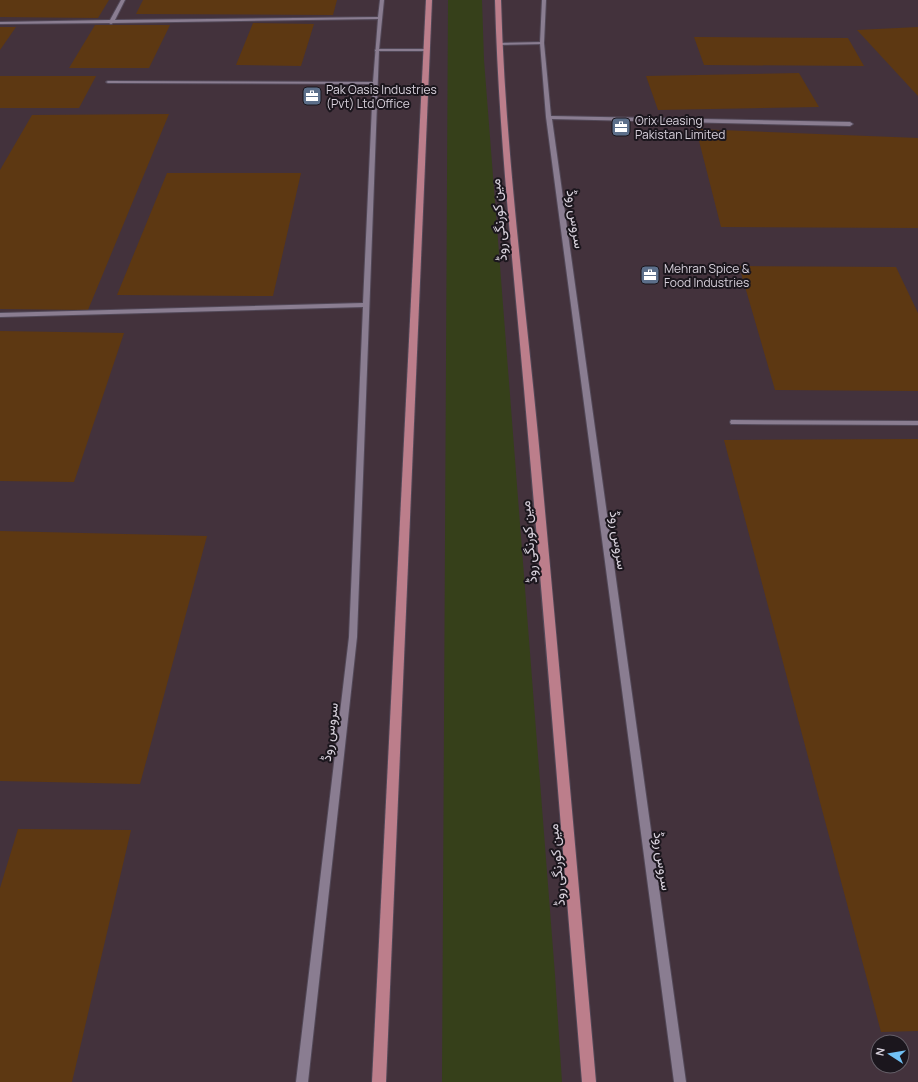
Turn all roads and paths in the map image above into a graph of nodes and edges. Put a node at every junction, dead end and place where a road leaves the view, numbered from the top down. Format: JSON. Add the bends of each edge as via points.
{"nodes":[{"id":1,"x":123,"y":0,"type":"edge"},
{"id":2,"x":382,"y":0,"type":"edge"},
{"id":3,"x":429,"y":0,"type":"edge"},
{"id":4,"x":498,"y":0,"type":"edge"},
{"id":5,"x":544,"y":0,"type":"edge"},
{"id":6,"x":379,"y":18,"type":"junction"},
{"id":7,"x":0,"y":23,"type":"edge"},
{"id":8,"x":111,"y":23,"type":"junction"},
{"id":9,"x":542,"y":42,"type":"junction"},
{"id":10,"x":499,"y":44,"type":"junction"},
{"id":11,"x":377,"y":50,"type":"junction"},
{"id":12,"x":427,"y":50,"type":"junction"},
{"id":13,"x":108,"y":82,"type":"dead end"},
{"id":14,"x":376,"y":83,"type":"junction"},
{"id":15,"x":549,"y":117,"type":"junction"},
{"id":16,"x":850,"y":124,"type":"dead end"},
{"id":17,"x":367,"y":305,"type":"junction"},
{"id":18,"x":0,"y":315,"type":"edge"},
{"id":19,"x":734,"y":422,"type":"dead end"},
{"id":20,"x":918,"y":423,"type":"edge"},
{"id":21,"x":302,"y":1082,"type":"edge"},
{"id":22,"x":379,"y":1082,"type":"edge"},
{"id":23,"x":589,"y":1082,"type":"edge"},
{"id":24,"x":680,"y":1082,"type":"edge"}],
"edges":[{"from":1,"to":8,"type":"street"},
{"from":2,"to":6,"type":"street","name":"سروس روڈ"},
{"from":3,"to":12,"type":"main road"},
{"from":4,"to":10,"type":"main road","name":"مین کورنگی روڈ"},
{"from":5,"to":9,"type":"street","name":"سروس روڈ"},
{"from":6,"to":8,"type":"street"},
{"from":6,"to":11,"type":"street","name":"سروس روڈ"},
{"from":7,"to":8,"type":"street"},
{"from":9,"to":10,"type":"street"},
{"from":9,"to":15,"type":"street","name":"سروس روڈ"},
{"from":10,"to":23,"type":"main road","name":"مین کورنگی روڈ","via":[[511,211],[532,421]]},
{"from":11,"to":12,"type":"street"},
{"from":11,"to":14,"type":"street","name":"سروس روڈ"},
{"from":12,"to":22,"type":"main road"},
{"from":13,"to":14,"type":"street"},
{"from":14,"to":17,"type":"street","name":"سروس روڈ"},
{"from":15,"to":16,"type":"street"},
{"from":15,"to":24,"type":"street","name":"سروس روڈ"},
{"from":17,"to":18,"type":"street"},
{"from":17,"to":21,"type":"street","name":"سروس روڈ","via":[[353,636]]},
{"from":19,"to":20,"type":"street"}]}
